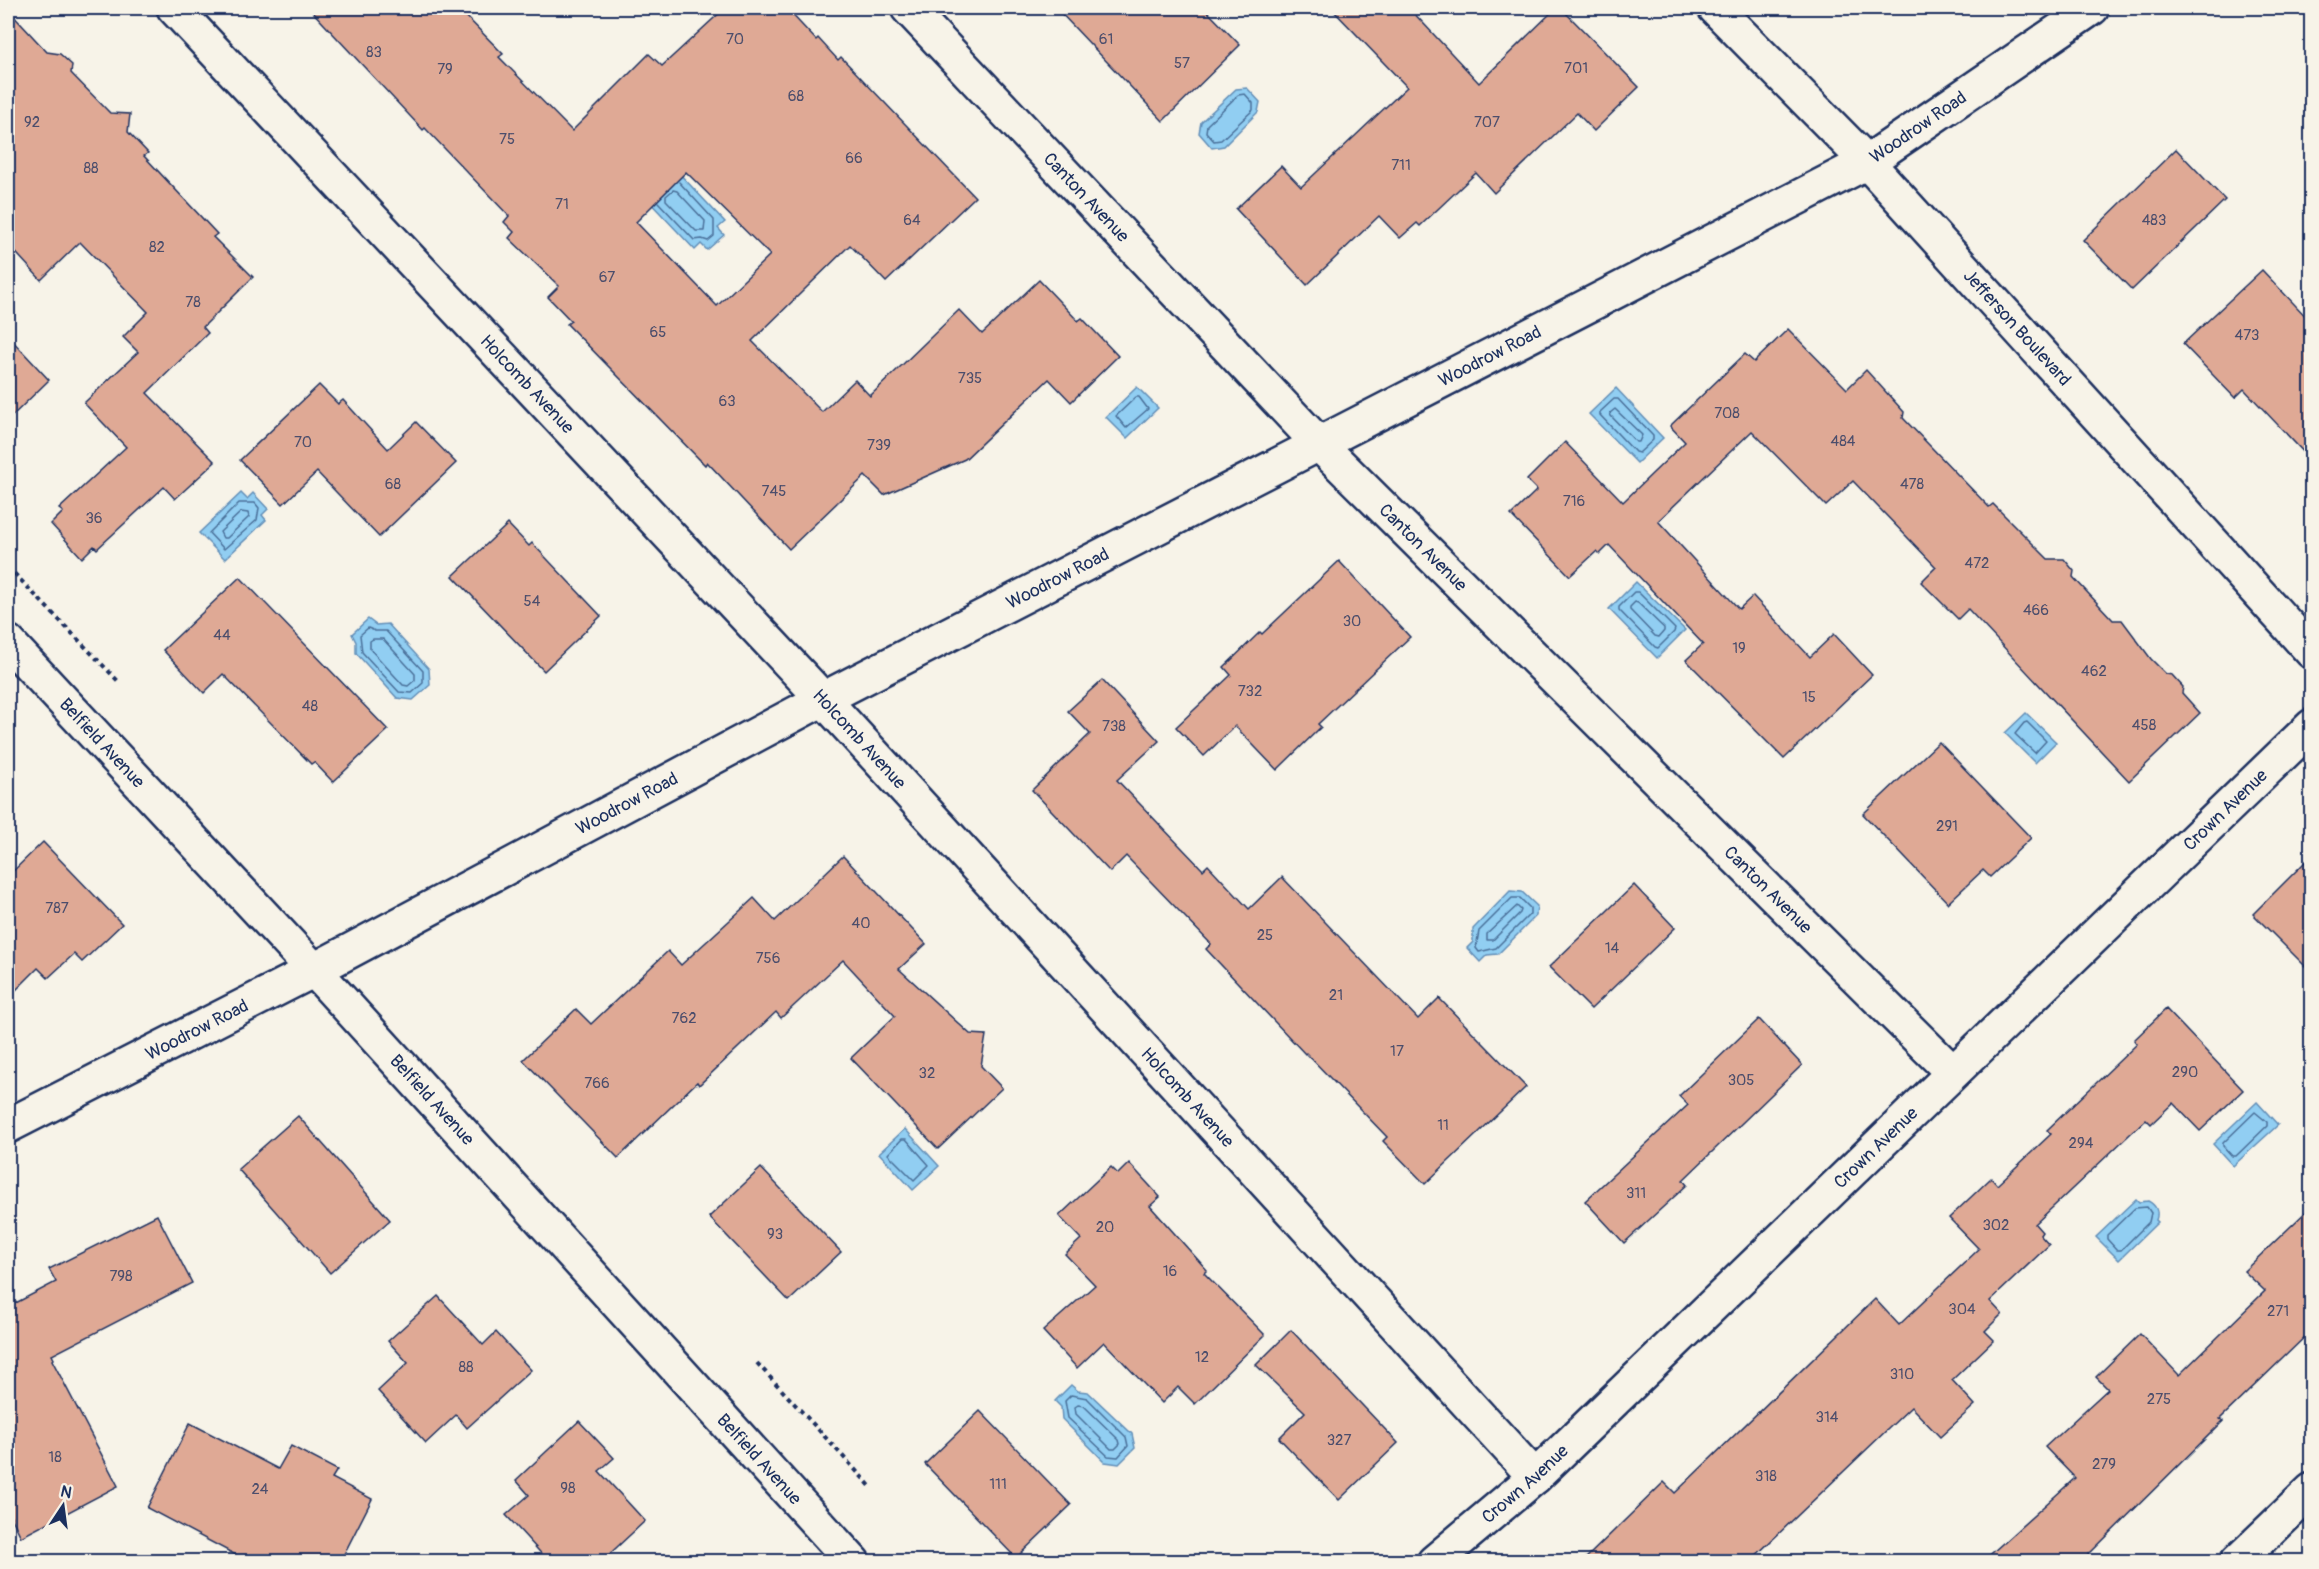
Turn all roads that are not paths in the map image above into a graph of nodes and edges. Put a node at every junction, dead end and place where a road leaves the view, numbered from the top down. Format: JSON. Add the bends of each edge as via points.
{"nodes":[{"id":1,"x":174,"y":8,"type":"edge"},
{"id":2,"x":908,"y":8,"type":"edge"},
{"id":3,"x":1715,"y":8,"type":"edge"},
{"id":4,"x":2092,"y":8,"type":"edge"},
{"id":5,"x":1867,"y":162,"type":"junction"},
{"id":6,"x":1319,"y":444,"type":"junction"},
{"id":7,"x":8,"y":642,"type":"edge"},
{"id":8,"x":2312,"y":652,"type":"edge"},
{"id":9,"x":823,"y":699,"type":"junction"},
{"id":10,"x":2312,"y":726,"type":"edge"},
{"id":11,"x":314,"y":970,"type":"junction"},
{"id":12,"x":1952,"y":1072,"type":"junction"},
{"id":13,"x":8,"y":1126,"type":"edge"},
{"id":14,"x":1535,"y":1477,"type":"junction"},
{"id":15,"x":2312,"y":1490,"type":"edge"},
{"id":16,"x":853,"y":1562,"type":"edge"},
{"id":17,"x":1434,"y":1562,"type":"edge"},
{"id":18,"x":2237,"y":1562,"type":"edge"}],
"edges":[{"from":1,"to":9,"type":"street","name":"Holcomb Avenue"},
{"from":2,"to":6,"type":"street","name":"Canton Avenue"},
{"from":3,"to":5,"type":"street","name":"Jefferson Boulevard"},
{"from":4,"to":5,"type":"street","name":"Woodrow Road"},
{"from":5,"to":6,"type":"street","name":"Woodrow Road"},
{"from":5,"to":8,"type":"street","name":"Jefferson Boulevard"},
{"from":6,"to":9,"type":"street","name":"Woodrow Road"},
{"from":6,"to":12,"type":"street","name":"Canton Avenue"},
{"from":7,"to":11,"type":"street","name":"Belfield Avenue"},
{"from":9,"to":11,"type":"street","name":"Woodrow Road"},
{"from":9,"to":14,"type":"street","name":"Holcomb Avenue"},
{"from":10,"to":12,"type":"street","name":"Crown Avenue"},
{"from":11,"to":13,"type":"street","name":"Woodrow Road"},
{"from":11,"to":16,"type":"street","name":"Belfield Avenue"},
{"from":12,"to":14,"type":"street","name":"Crown Avenue"},
{"from":14,"to":17,"type":"street","name":"Crown Avenue"},
{"from":15,"to":18,"type":"street"}]}
